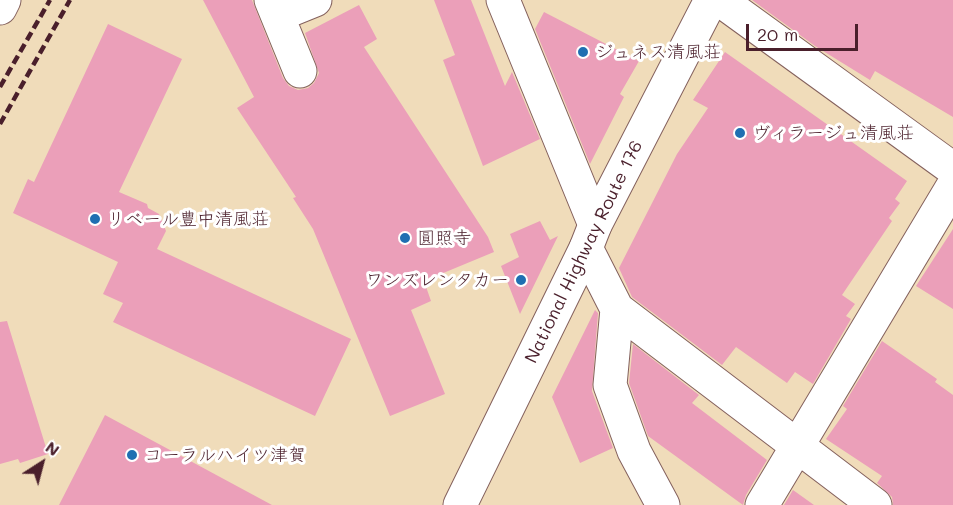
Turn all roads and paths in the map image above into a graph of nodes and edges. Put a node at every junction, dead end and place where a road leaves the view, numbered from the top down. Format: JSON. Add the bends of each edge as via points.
{"nodes":[{"id":1,"x":4,"y":0,"type":"edge"},
{"id":2,"x":315,"y":0,"type":"edge"},
{"id":3,"x":503,"y":0,"type":"edge"},
{"id":4,"x":711,"y":0,"type":"edge"},
{"id":5,"x":720,"y":0,"type":"edge"},
{"id":6,"x":0,"y":8,"type":"edge"},
{"id":7,"x":275,"y":8,"type":"edge"},
{"id":8,"x":300,"y":70,"type":"dead end"},
{"id":9,"x":953,"y":169,"type":"edge"},
{"id":10,"x":953,"y":186,"type":"edge"},
{"id":11,"x":590,"y":236,"type":"junction"},
{"id":12,"x":617,"y":309,"type":"junction"},
{"id":13,"x":799,"y":446,"type":"junction"},
{"id":14,"x":460,"y":505,"type":"edge"},
{"id":15,"x":663,"y":505,"type":"edge"},
{"id":16,"x":762,"y":505,"type":"edge"},
{"id":17,"x":875,"y":505,"type":"edge"}],
"edges":[{"from":1,"to":6,"type":"main road"},
{"from":2,"to":7,"type":"main road"},
{"from":3,"to":11,"type":"main road"},
{"from":4,"to":11,"type":"main road","name":"National Highway Route 176"},
{"from":5,"to":9,"type":"main road"},
{"from":7,"to":8,"type":"main road"},
{"from":10,"to":13,"type":"main road"},
{"from":11,"to":12,"type":"main road"},
{"from":11,"to":14,"type":"main road","name":"National Highway Route 176"},
{"from":12,"to":13,"type":"main road"},
{"from":12,"to":15,"type":"main road","via":[[610,385],[634,451]]},
{"from":13,"to":16,"type":"main road"},
{"from":13,"to":17,"type":"main road"}]}
